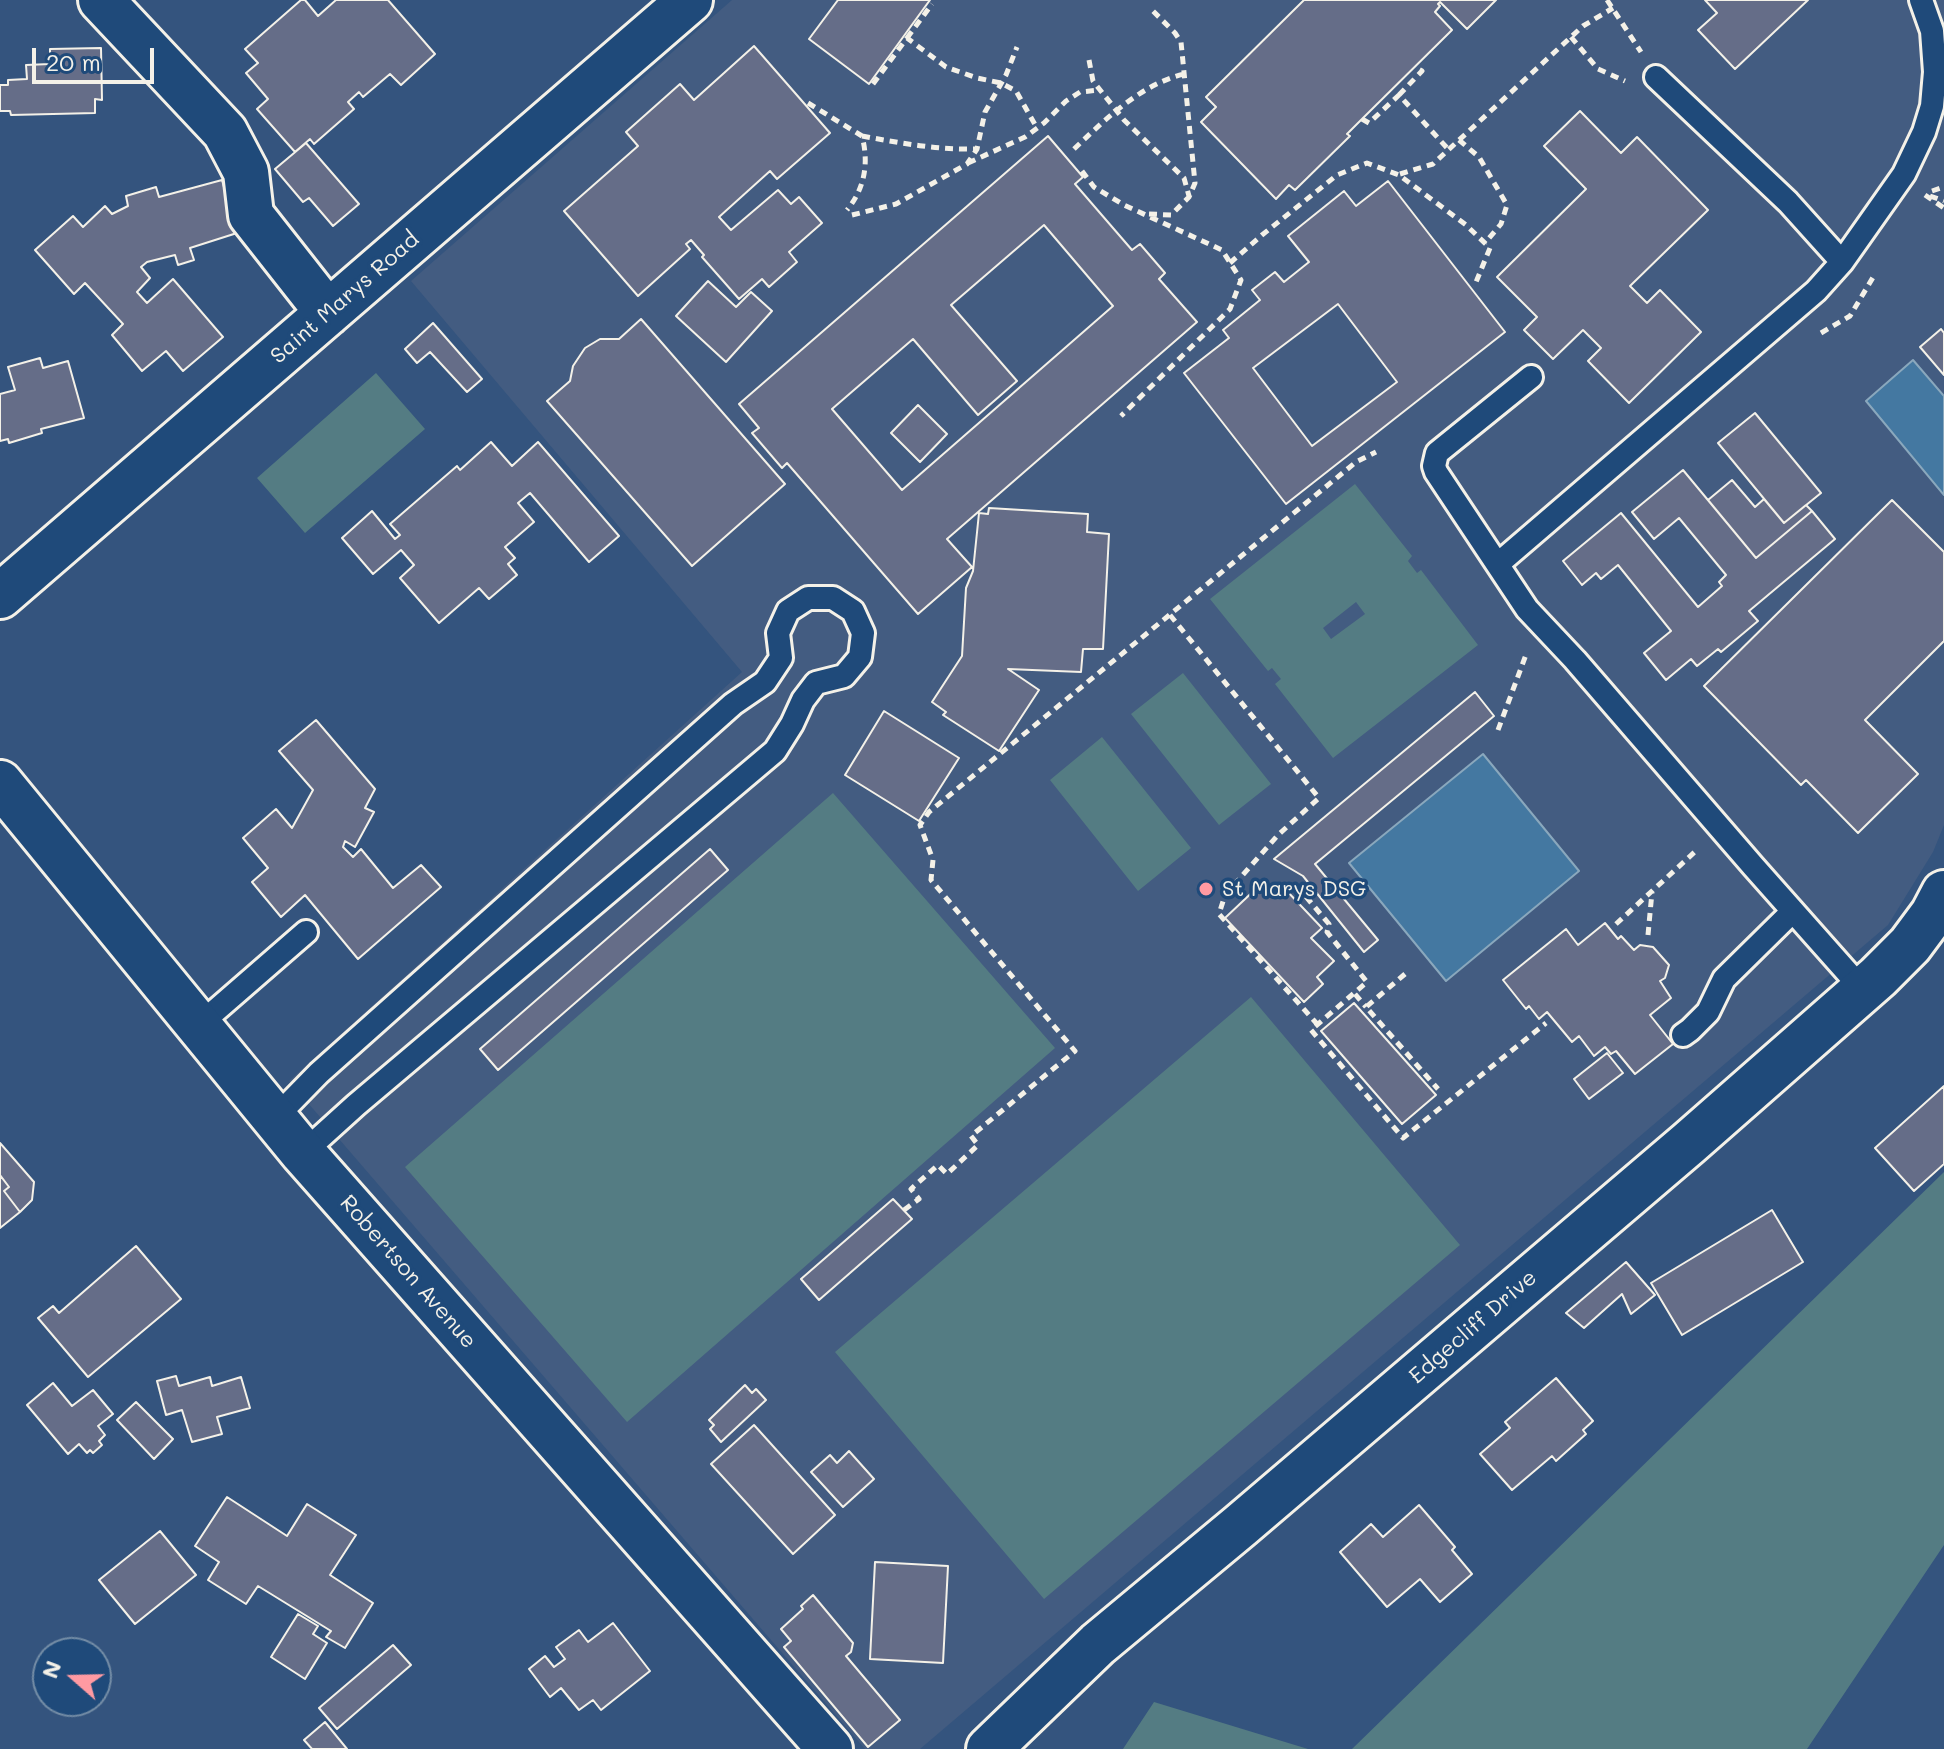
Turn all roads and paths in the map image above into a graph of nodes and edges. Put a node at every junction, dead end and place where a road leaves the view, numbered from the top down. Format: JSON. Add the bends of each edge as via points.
{"nodes":[{"id":1,"x":101,"y":0,"type":"edge"},
{"id":2,"x":690,"y":0,"type":"edge"},
{"id":3,"x":1607,"y":0,"type":"edge"},
{"id":4,"x":1921,"y":0,"type":"edge"},
{"id":5,"x":932,"y":4,"type":"dead end"},
{"id":6,"x":1613,"y":8,"type":"junction"},
{"id":7,"x":1151,"y":9,"type":"dead end"},
{"id":8,"x":1571,"y":37,"type":"junction"},
{"id":9,"x":907,"y":38,"type":"junction"},
{"id":10,"x":1017,"y":47,"type":"dead end"},
{"id":11,"x":1089,"y":60,"type":"dead end"},
{"id":12,"x":1415,"y":67,"type":"dead end"},
{"id":13,"x":1184,"y":74,"type":"junction"},
{"id":14,"x":1646,"y":81,"type":"junction"},
{"id":15,"x":1001,"y":83,"type":"junction"},
{"id":16,"x":873,"y":84,"type":"dead end"},
{"id":17,"x":1100,"y":90,"type":"junction"},
{"id":18,"x":1399,"y":95,"type":"junction"},
{"id":19,"x":808,"y":103,"type":"dead end"},
{"id":20,"x":1116,"y":110,"type":"junction"},
{"id":21,"x":1362,"y":119,"type":"dead end"},
{"id":22,"x":1037,"y":128,"type":"junction"},
{"id":23,"x":862,"y":136,"type":"junction"},
{"id":24,"x":1459,"y":140,"type":"junction"},
{"id":25,"x":977,"y":149,"type":"junction"},
{"id":26,"x":1074,"y":149,"type":"dead end"},
{"id":27,"x":1448,"y":149,"type":"junction"},
{"id":28,"x":967,"y":164,"type":"junction"},
{"id":29,"x":1082,"y":171,"type":"dead end"},
{"id":30,"x":1399,"y":175,"type":"junction"},
{"id":31,"x":1944,"y":187,"type":"edge"},
{"id":32,"x":1189,"y":197,"type":"junction"},
{"id":33,"x":1944,"y":201,"type":"edge"},
{"id":34,"x":1144,"y":214,"type":"junction"},
{"id":35,"x":1485,"y":243,"type":"junction"},
{"id":36,"x":1842,"y":262,"type":"junction"},
{"id":37,"x":1230,"y":263,"type":"junction"},
{"id":38,"x":1878,"y":267,"type":"dead end"},
{"id":39,"x":1474,"y":287,"type":"dead end"},
{"id":40,"x":328,"y":313,"type":"junction"},
{"id":41,"x":1818,"y":335,"type":"dead end"},
{"id":42,"x":1531,"y":377,"type":"dead end"},
{"id":43,"x":1121,"y":416,"type":"dead end"},
{"id":44,"x":1376,"y":452,"type":"dead end"},
{"id":45,"x":1498,"y":564,"type":"junction"},
{"id":46,"x":0,"y":596,"type":"edge"},
{"id":47,"x":1170,"y":615,"type":"junction"},
{"id":48,"x":1531,"y":646,"type":"dead end"},
{"id":49,"x":1498,"y":730,"type":"dead end"},
{"id":50,"x":0,"y":783,"type":"edge"},
{"id":51,"x":1721,"y":829,"type":"junction"},
{"id":52,"x":1297,"y":886,"type":"dead end"},
{"id":53,"x":1652,"y":891,"type":"junction"},
{"id":54,"x":1944,"y":893,"type":"edge"},
{"id":55,"x":1793,"y":911,"type":"junction"},
{"id":56,"x":1616,"y":924,"type":"dead end"},
{"id":57,"x":306,"y":932,"type":"dead end"},
{"id":58,"x":1648,"y":935,"type":"dead end"},
{"id":59,"x":1405,"y":974,"type":"dead end"},
{"id":60,"x":1863,"y":990,"type":"junction"},
{"id":61,"x":1355,"y":994,"type":"junction"},
{"id":62,"x":1366,"y":1007,"type":"junction"},
{"id":63,"x":1546,"y":1023,"type":"dead end"},
{"id":64,"x":199,"y":1025,"type":"junction"},
{"id":65,"x":1318,"y":1025,"type":"junction"},
{"id":66,"x":1683,"y":1035,"type":"dead end"},
{"id":67,"x":1438,"y":1089,"type":"dead end"},
{"id":68,"x":275,"y":1118,"type":"junction"},
{"id":69,"x":303,"y":1153,"type":"junction"},
{"id":70,"x":904,"y":1210,"type":"dead end"},
{"id":71,"x":830,"y":1749,"type":"edge"},
{"id":72,"x":989,"y":1749,"type":"edge"}],
"edges":[{"from":1,"to":40,"type":"street","via":[[225,132],[246,172],[251,215]]},
{"from":2,"to":40,"type":"street","name":"Saint Marys Road"},
{"from":3,"to":6,"type":"path"},
{"from":4,"to":36,"type":"lane","via":[[1932,31],[1932,106],[1904,174]]},
{"from":5,"to":9,"type":"path"},
{"from":6,"to":8,"type":"path"},
{"from":6,"to":14,"type":"path"},
{"from":7,"to":13,"type":"path","via":[[1181,42]]},
{"from":8,"to":14,"type":"path","via":[[1598,69]]},
{"from":8,"to":24,"type":"path"},
{"from":9,"to":15,"type":"path","via":[[946,67]]},
{"from":9,"to":16,"type":"path"},
{"from":10,"to":15,"type":"path"},
{"from":11,"to":17,"type":"path"},
{"from":12,"to":18,"type":"path","via":[[1422,71]]},
{"from":13,"to":20,"type":"path","via":[[1158,83]]},
{"from":13,"to":32,"type":"path","via":[[1195,183]]},
{"from":14,"to":36,"type":"lane","via":[[1788,202]]},
{"from":15,"to":22,"type":"path","via":[[1016,91]]},
{"from":15,"to":25,"type":"path","via":[[985,112]]},
{"from":17,"to":20,"type":"path"},
{"from":17,"to":22,"type":"path","via":[[1080,92]]},
{"from":18,"to":21,"type":"path","via":[[1369,123]]},
{"from":18,"to":27,"type":"path"},
{"from":19,"to":23,"type":"path"},
{"from":20,"to":26,"type":"path"},
{"from":20,"to":32,"type":"path","via":[[1184,178]]},
{"from":22,"to":28,"type":"path"},
{"from":23,"to":25,"type":"path","via":[[922,147]]},
{"from":23,"to":28,"type":"path","via":[[864,180],[850,213],[896,204]]},
{"from":24,"to":27,"type":"path"},
{"from":24,"to":35,"type":"path","via":[[1479,157],[1507,205],[1501,224]]},
{"from":25,"to":28,"type":"path"},
{"from":27,"to":30,"type":"path","via":[[1433,164]]},
{"from":29,"to":34,"type":"path","via":[[1094,187]]},
{"from":30,"to":35,"type":"path"},
{"from":30,"to":37,"type":"path","via":[[1367,163],[1337,175]]},
{"from":31,"to":33,"type":"path","via":[[1924,194]]},
{"from":32,"to":34,"type":"path","via":[[1171,215]]},
{"from":34,"to":37,"type":"path","via":[[1222,250]]},
{"from":35,"to":39,"type":"path","via":[[1490,248]]},
{"from":36,"to":45,"type":"lane","via":[[1816,291]]},
{"from":37,"to":43,"type":"path","via":[[1241,280],[1230,309]]},
{"from":38,"to":41,"type":"path","via":[[1850,316]]},
{"from":40,"to":46,"type":"street","name":"Saint Marys Road"},
{"from":42,"to":45,"type":"lane","via":[[1434,459],[1436,472]]},
{"from":44,"to":47,"type":"path","via":[[1356,462]]},
{"from":45,"to":51,"type":"lane","via":[[1527,609]]},
{"from":47,"to":65,"type":"path","via":[[1319,798],[1225,895],[1219,914]]},
{"from":47,"to":70,"type":"path","via":[[929,812],[920,825],[933,860],[931,880],[1075,1051],[971,1136],[978,1145],[947,1174],[938,1165],[911,1189],[919,1199]]},
{"from":48,"to":49,"type":"path"},
{"from":50,"to":64,"type":"street","name":"Robertson Avenue"},
{"from":51,"to":53,"type":"path"},
{"from":51,"to":55,"type":"lane"},
{"from":52,"to":61,"type":"path","via":[[1367,982]]},
{"from":53,"to":56,"type":"path"},
{"from":53,"to":58,"type":"path"},
{"from":54,"to":60,"type":"street","name":"Edgecliff Drive","via":[[1910,945]]},
{"from":55,"to":60,"type":"lane"},
{"from":55,"to":66,"type":"lane","via":[[1724,979],[1708,1012]]},
{"from":57,"to":64,"type":"lane"},
{"from":59,"to":62,"type":"path"},
{"from":60,"to":72,"type":"street","name":"Edgecliff Drive","via":[[1098,1644]]},
{"from":61,"to":62,"type":"path"},
{"from":61,"to":65,"type":"path"},
{"from":62,"to":67,"type":"path"},
{"from":63,"to":65,"type":"path","via":[[1403,1138],[1311,1030]]},
{"from":64,"to":68,"type":"street","name":"Robertson Avenue"},
{"from":68,"to":69,"type":"street","name":"Robertson Avenue"},
{"from":68,"to":69,"type":"lane","via":[[733,704],[765,682],[781,658],[778,633],[788,611],[808,598],[833,598],[853,611],[863,633],[860,657],[844,676],[816,683],[775,751]]},
{"from":69,"to":71,"type":"street","name":"Robertson Avenue"}]}
